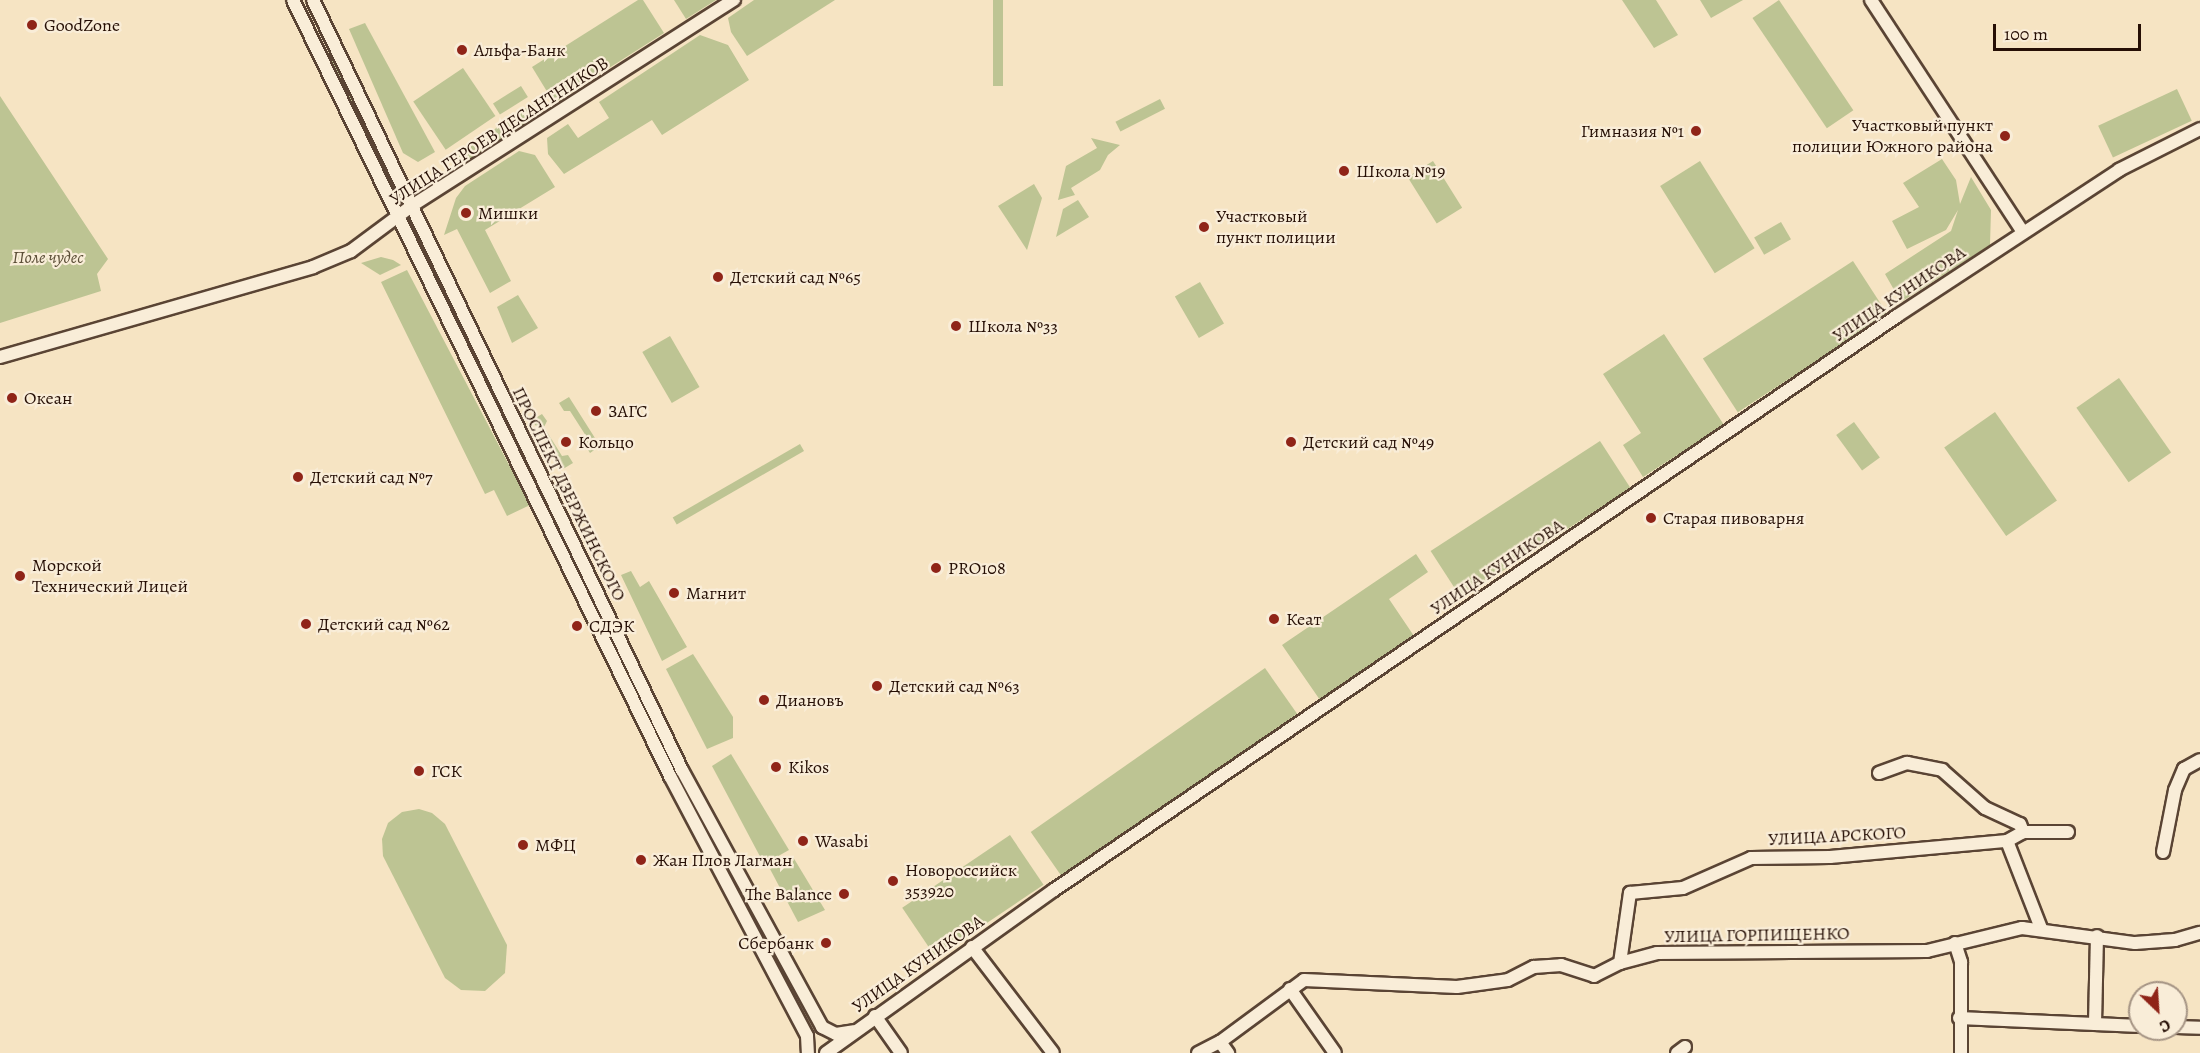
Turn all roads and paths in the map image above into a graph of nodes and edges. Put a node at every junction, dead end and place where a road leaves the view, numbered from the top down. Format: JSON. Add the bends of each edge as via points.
{"nodes":[{"id":1,"x":293,"y":0,"type":"edge"},
{"id":2,"x":313,"y":0,"type":"edge"},
{"id":3,"x":734,"y":0,"type":"edge"},
{"id":4,"x":1871,"y":0,"type":"edge"},
{"id":5,"x":2200,"y":129,"type":"edge"},
{"id":6,"x":413,"y":205,"type":"junction"},
{"id":7,"x":397,"y":218,"type":"junction"},
{"id":8,"x":2023,"y":232,"type":"junction"},
{"id":9,"x":0,"y":357,"type":"edge"},
{"id":10,"x":2200,"y":760,"type":"edge"},
{"id":11,"x":682,"y":770,"type":"junction"},
{"id":12,"x":1879,"y":773,"type":"dead end"},
{"id":13,"x":670,"y":776,"type":"junction"},
{"id":14,"x":2023,"y":832,"type":"junction"},
{"id":15,"x":2068,"y":832,"type":"dead end"},
{"id":16,"x":2007,"y":841,"type":"junction"},
{"id":17,"x":2163,"y":852,"type":"dead end"},
{"id":18,"x":2040,"y":928,"type":"junction"},
{"id":19,"x":2200,"y":933,"type":"edge"},
{"id":20,"x":2097,"y":936,"type":"junction"},
{"id":21,"x":1955,"y":943,"type":"junction"},
{"id":22,"x":972,"y":948,"type":"junction"},
{"id":23,"x":1620,"y":963,"type":"junction"},
{"id":24,"x":1290,"y":989,"type":"junction"},
{"id":25,"x":875,"y":1016,"type":"junction"},
{"id":26,"x":1959,"y":1018,"type":"junction"},
{"id":27,"x":2095,"y":1024,"type":"junction"},
{"id":28,"x":2128,"y":1025,"type":"edge"},
{"id":29,"x":822,"y":1027,"type":"junction"},
{"id":30,"x":858,"y":1029,"type":"junction"},
{"id":31,"x":807,"y":1036,"type":"junction"},
{"id":32,"x":1220,"y":1042,"type":"junction"},
{"id":33,"x":827,"y":1050,"type":"edge"},
{"id":34,"x":808,"y":1053,"type":"edge"},
{"id":35,"x":901,"y":1053,"type":"edge"},
{"id":36,"x":1053,"y":1053,"type":"edge"},
{"id":37,"x":1198,"y":1053,"type":"edge"},
{"id":38,"x":1228,"y":1053,"type":"edge"},
{"id":39,"x":1335,"y":1053,"type":"edge"},
{"id":40,"x":1961,"y":1053,"type":"edge"}],
"edges":[{"from":1,"to":7,"type":"street","name":"ПРОСПЕКТ ДЗЕРЖИНСКОГО"},
{"from":2,"to":6,"type":"street","name":"ПРОСПЕКТ ДЗЕРЖИНСКОГО"},
{"from":3,"to":6,"type":"street","name":"УЛИЦА ГЕРОЕВ ДЕСАНТНИКОВ"},
{"from":4,"to":8,"type":"street"},
{"from":5,"to":8,"type":"street","name":"УЛИЦА КУНИКОВА","via":[[2118,170]]},
{"from":6,"to":7,"type":"street","name":"УЛИЦА ГЕРОЕВ ДЕСАНТНИКОВ"},
{"from":6,"to":11,"type":"street","name":"ПРОСПЕКТ ДЗЕРЖИНСКОГО"},
{"from":7,"to":9,"type":"street","name":"УЛИЦА ГЕРОЕВ ДЕСАНТНИКОВ","via":[[351,251],[313,267]]},
{"from":7,"to":13,"type":"street","name":"ПРОСПЕКТ ДЗЕРЖИНСКОГО"},
{"from":8,"to":22,"type":"street","name":"УЛИЦА КУНИКОВА"},
{"from":10,"to":17,"type":"street","via":[[2184,770],[2175,790]]},
{"from":11,"to":13,"type":"street"},
{"from":11,"to":29,"type":"street","name":"ПРОСПЕКТ ДЗЕРЖИНСКОГО"},
{"from":12,"to":14,"type":"street","via":[[1907,764],[1942,770],[1984,808],[2020,824]]},
{"from":13,"to":31,"type":"street","name":"ПРОСПЕКТ ДЗЕРЖИНСКОГО"},
{"from":14,"to":15,"type":"street","name":"УЛИЦА АРСКОГО"},
{"from":14,"to":16,"type":"street","name":"УЛИЦА АРСКОГО"},
{"from":16,"to":18,"type":"street"},
{"from":16,"to":23,"type":"street","name":"УЛИЦА АРСКОГО","via":[[1830,857],[1751,858],[1683,888],[1630,893]]},
{"from":18,"to":20,"type":"street","name":"УЛИЦА ГОРПИЩЕНКО"},
{"from":18,"to":21,"type":"street","name":"УЛИЦА ГОРПИЩЕНКО","via":[[2022,928]]},
{"from":19,"to":20,"type":"street","name":"УЛИЦА ГОРПИЩЕНКО","via":[[2175,940],[2135,943]]},
{"from":20,"to":27,"type":"street"},
{"from":21,"to":23,"type":"street","name":"УЛИЦА ГОРПИЩЕНКО","via":[[1927,951],[1658,953]]},
{"from":21,"to":26,"type":"street","via":[[1961,962]]},
{"from":22,"to":25,"type":"street","name":"УЛИЦА КУНИКОВА"},
{"from":22,"to":36,"type":"street"},
{"from":23,"to":24,"type":"street","name":"УЛИЦА ГОРПИЩЕНКО","via":[[1594,976],[1561,965],[1534,967],[1508,980],[1457,987],[1304,980]]},
{"from":24,"to":32,"type":"street","name":"УЛИЦА ГОРПИЩЕНКО"},
{"from":24,"to":39,"type":"street"},
{"from":25,"to":30,"type":"street","name":"УЛИЦА КУНИКОВА"},
{"from":25,"to":35,"type":"street"},
{"from":26,"to":27,"type":"street"},
{"from":26,"to":40,"type":"street"},
{"from":27,"to":28,"type":"street"},
{"from":29,"to":30,"type":"street","via":[[836,1034]]},
{"from":29,"to":33,"type":"street"},
{"from":30,"to":33,"type":"street","name":"УЛИЦА КУНИКОВА"},
{"from":31,"to":33,"type":"street"},
{"from":31,"to":34,"type":"street","name":"ПРОСПЕКТ ДЗЕРЖИНСКОГО"},
{"from":32,"to":37,"type":"street","name":"УЛИЦА ГОРПИЩЕНКО"},
{"from":32,"to":38,"type":"street"}]}
